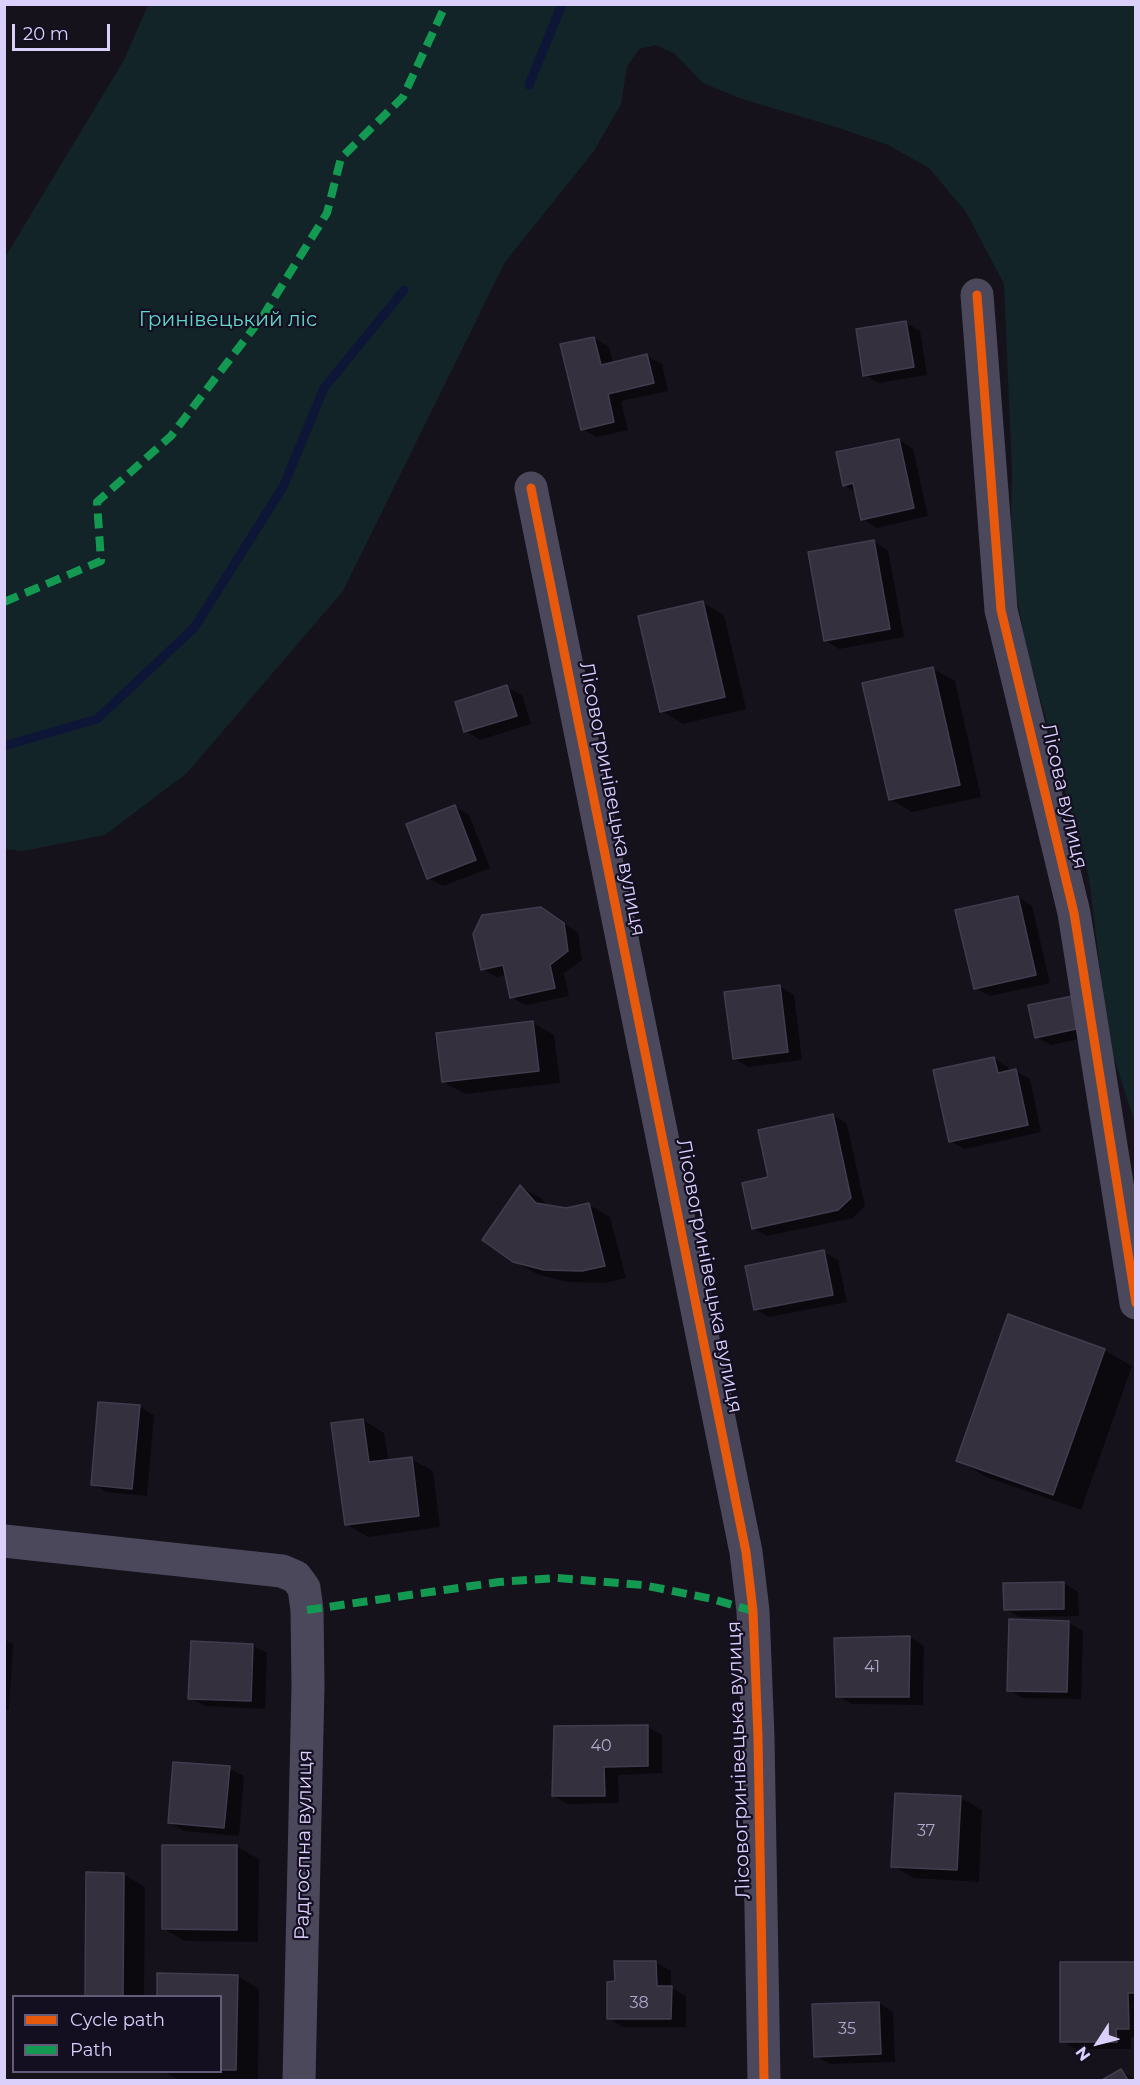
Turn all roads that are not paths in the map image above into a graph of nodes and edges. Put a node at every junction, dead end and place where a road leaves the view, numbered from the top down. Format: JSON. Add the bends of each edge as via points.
{"nodes":[{"id":1,"x":977,"y":295,"type":"dead end"},
{"id":2,"x":531,"y":488,"type":"dead end"},
{"id":3,"x":1136,"y":1303,"type":"edge"},
{"id":4,"x":4,"y":1541,"type":"edge"},
{"id":5,"x":299,"y":2080,"type":"edge"},
{"id":6,"x":764,"y":2080,"type":"edge"}],
"edges":[{"from":1,"to":3,"type":"street","name":"Лісова вулиця","via":[[1001,610],[1074,913]]},
{"from":2,"to":6,"type":"street","name":"Лісовогринівецька вулиця","via":[[746,1552],[753,1611],[758,1737]]},
{"from":4,"to":5,"type":"street","name":"Радгоспна вулиця","via":[[282,1571],[296,1577],[304,1588],[308,1686]]}]}
